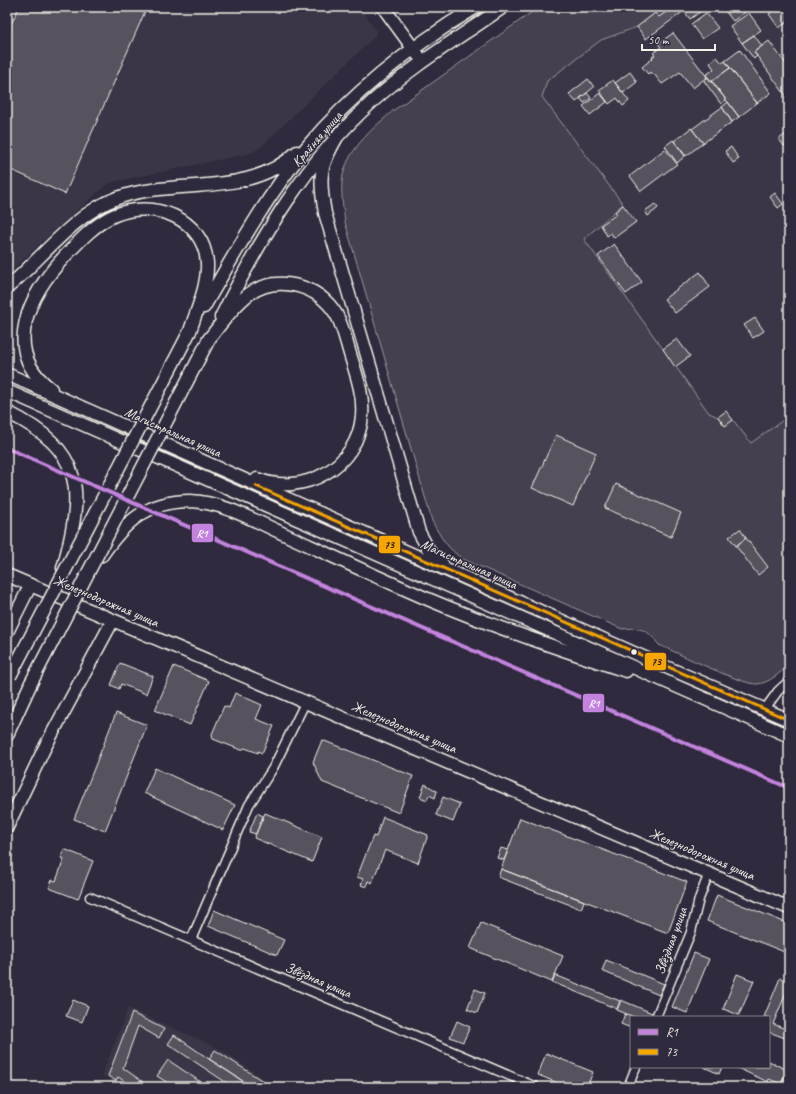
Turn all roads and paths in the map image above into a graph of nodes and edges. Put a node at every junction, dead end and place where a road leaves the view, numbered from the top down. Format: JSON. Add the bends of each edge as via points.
{"nodes":[{"id":1,"x":383,"y":7,"type":"edge"},
{"id":2,"x":476,"y":7,"type":"edge"},
{"id":3,"x":503,"y":7,"type":"edge"},
{"id":4,"x":414,"y":49,"type":"junction"},
{"id":5,"x":422,"y":61,"type":"junction"},
{"id":6,"x":330,"y":121,"type":"junction"},
{"id":7,"x":340,"y":132,"type":"junction"},
{"id":8,"x":7,"y":288,"type":"edge"},
{"id":9,"x":190,"y":331,"type":"junction"},
{"id":10,"x":209,"y":339,"type":"junction"},
{"id":11,"x":7,"y":374,"type":"edge"},
{"id":12,"x":7,"y":391,"type":"edge"},
{"id":13,"x":7,"y":412,"type":"edge"},
{"id":14,"x":123,"y":426,"type":"junction"},
{"id":15,"x":176,"y":450,"type":"junction"},
{"id":16,"x":7,"y":574,"type":"edge"},
{"id":17,"x":455,"y":574,"type":"junction"},
{"id":18,"x":87,"y":575,"type":"junction"},
{"id":19,"x":61,"y":578,"type":"junction"},
{"id":20,"x":30,"y":586,"type":"junction"},
{"id":21,"x":113,"y":620,"type":"junction"},
{"id":22,"x":7,"y":632,"type":"edge"},
{"id":23,"x":9,"y":679,"type":"edge"},
{"id":24,"x":789,"y":681,"type":"edge"},
{"id":25,"x":705,"y":699,"type":"junction"},
{"id":26,"x":306,"y":701,"type":"junction"},
{"id":27,"x":765,"y":709,"type":"junction"},
{"id":28,"x":789,"y":720,"type":"edge"},
{"id":29,"x":7,"y":736,"type":"edge"},
{"id":30,"x":789,"y":736,"type":"edge"},
{"id":31,"x":7,"y":827,"type":"edge"},
{"id":32,"x":709,"y":873,"type":"junction"},
{"id":33,"x":90,"y":897,"type":"dead end"},
{"id":34,"x":789,"y":908,"type":"edge"},
{"id":35,"x":191,"y":940,"type":"junction"},
{"id":36,"x":656,"y":1016,"type":"edge"},
{"id":37,"x":636,"y":1068,"type":"edge"},
{"id":38,"x":536,"y":1087,"type":"edge"},
{"id":39,"x":628,"y":1087,"type":"edge"}],
"edges":[{"from":1,"to":4,"type":"main road"},
{"from":2,"to":4,"type":"main road","name":"Крайняя улица"},
{"from":3,"to":5,"type":"main road","name":"Крайняя улица"},
{"from":4,"to":5,"type":"main road"},
{"from":4,"to":6,"type":"main road","name":"Крайняя улица","via":[[364,89]]},
{"from":5,"to":7,"type":"main road","name":"Крайняя улица","via":[[373,100]]},
{"from":6,"to":8,"type":"main road","via":[[289,160],[260,176],[230,183],[145,191],[104,203],[77,223]]},
{"from":6,"to":9,"type":"main road","name":"Крайняя улица","via":[[298,158],[262,209]]},
{"from":7,"to":10,"type":"main road","name":"Крайняя улица","via":[[302,178],[276,216],[242,274]]},
{"from":7,"to":17,"type":"main road","via":[[328,152],[321,171],[325,213],[418,532],[431,554]]},
{"from":9,"to":14,"type":"main road","via":[[206,276],[204,250],[192,228],[164,211],[143,208],[113,215],[74,246],[37,289],[26,306],[20,323],[19,346],[24,362],[47,386]]},
{"from":9,"to":19,"type":"main road","bridge":true},
{"from":10,"to":15,"type":"main road","via":[[239,303],[249,294],[262,288],[283,283],[317,294],[327,303],[342,326],[360,388],[362,416],[359,431],[348,454],[335,468],[314,480],[290,484],[270,483]]},
{"from":10,"to":18,"type":"main road","bridge":true},
{"from":11,"to":14,"type":"main road","name":"Магистральная улица"},
{"from":12,"to":25,"type":"main road","name":"Магистральная улица"},
{"from":13,"to":19,"type":"main road","bridge":true,"via":[[47,437],[66,461],[74,479],[75,520]]},
{"from":14,"to":15,"type":"main road","name":"Магистральная улица"},
{"from":15,"to":17,"type":"main road","name":"Магистральная улица"},
{"from":16,"to":20,"type":"main road","name":"Железнодорожная улица"},
{"from":17,"to":27,"type":"main road","name":"Магистральная улица"},
{"from":18,"to":25,"type":"main road","bridge":true,"via":[[113,539],[133,518],[154,507],[191,501],[209,504],[244,516],[430,600],[523,636]]},
{"from":18,"to":29,"type":"main road","bridge":true},
{"from":19,"to":23,"type":"main road","bridge":true},
{"from":20,"to":21,"type":"main road","name":"Железнодорожная улица"},
{"from":20,"to":22,"type":"main road"},
{"from":21,"to":26,"type":"main road","name":"Железнодорожная улица"},
{"from":21,"to":31,"type":"main road","via":[[44,749]]},
{"from":24,"to":27,"type":"street"},
{"from":25,"to":30,"type":"main road","name":"Магистральная улица"},
{"from":26,"to":32,"type":"main road","name":"Железнодорожная улица"},
{"from":26,"to":35,"type":"street","via":[[273,768],[248,805]]},
{"from":27,"to":28,"type":"main road","name":"Магистральная улица"},
{"from":32,"to":34,"type":"main road","name":"Железнодорожная улица"},
{"from":32,"to":36,"type":"street","name":"Звёздная улица","via":[[691,932]]},
{"from":33,"to":35,"type":"street","name":"Звёздная улица"},
{"from":35,"to":38,"type":"street","name":"Звёздная улица"},
{"from":37,"to":39,"type":"street"}]}
